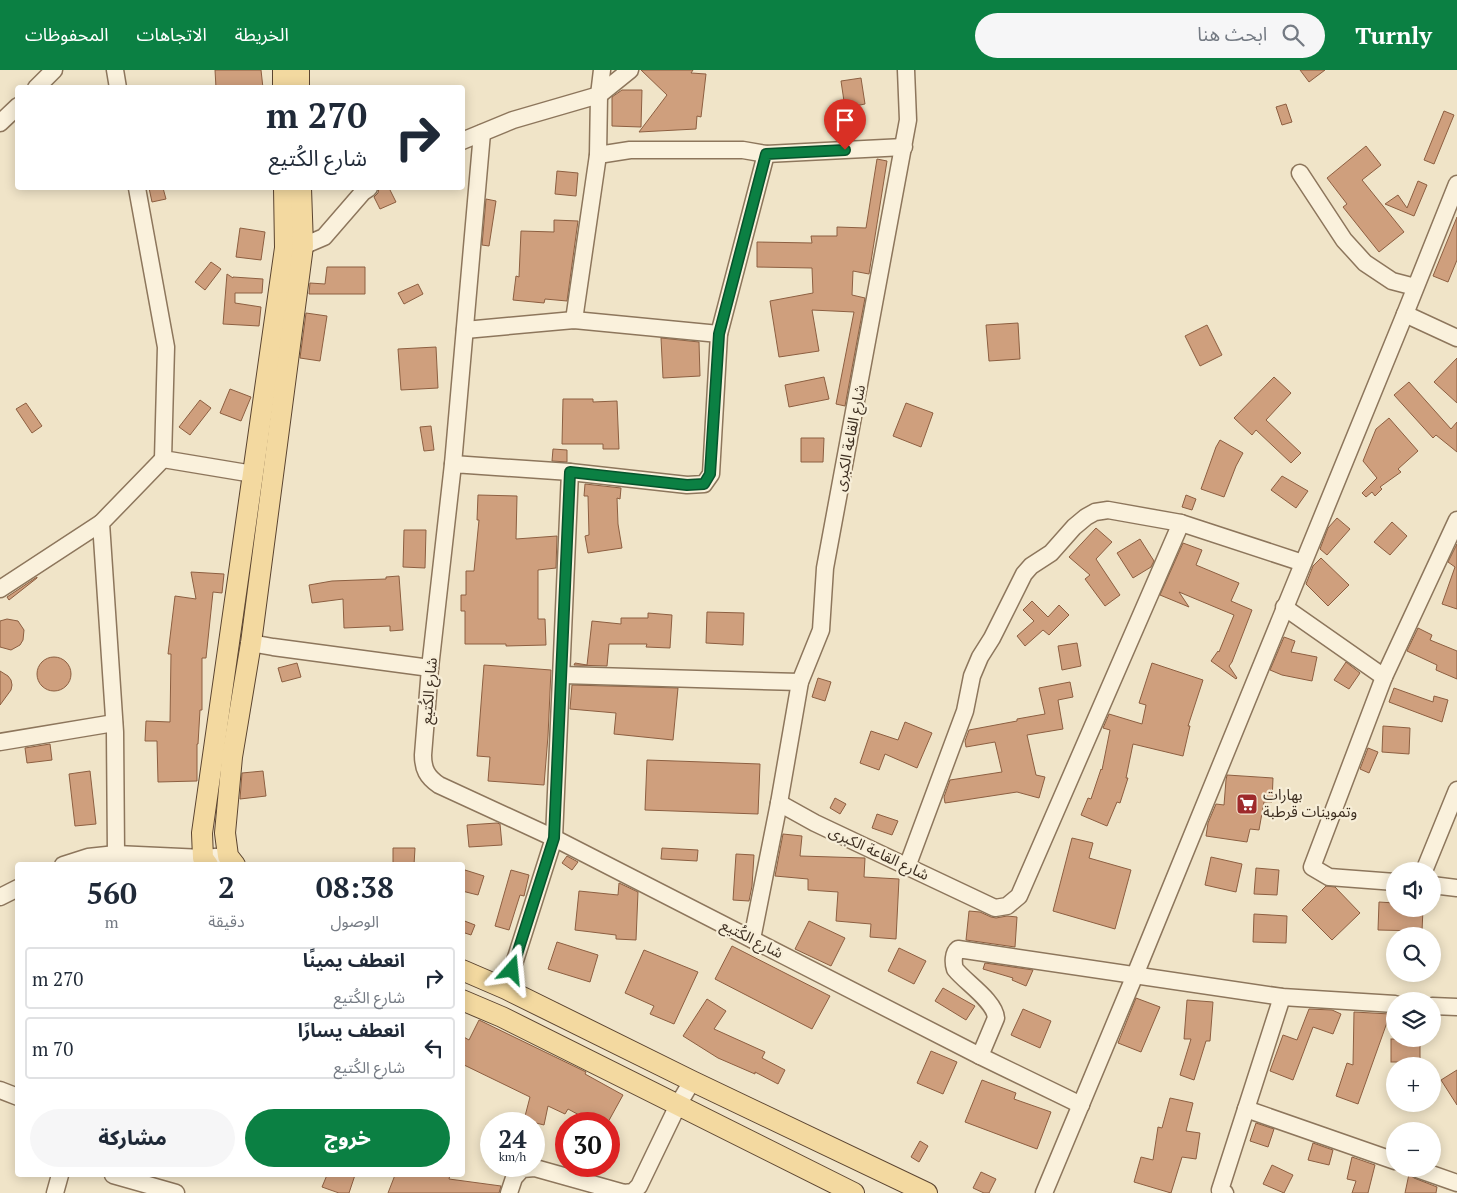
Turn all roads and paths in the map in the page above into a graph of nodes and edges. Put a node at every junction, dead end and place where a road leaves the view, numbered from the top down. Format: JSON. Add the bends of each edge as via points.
{"nodes":[{"id":1,"x":54,"y":70,"type":"edge"},
{"id":2,"x":115,"y":70,"type":"edge"},
{"id":3,"x":283,"y":70,"type":"edge"},
{"id":4,"x":298,"y":70,"type":"edge"},
{"id":5,"x":602,"y":70,"type":"edge"},
{"id":6,"x":630,"y":70,"type":"edge"},
{"id":7,"x":906,"y":70,"type":"edge"},
{"id":8,"x":39,"y":85,"type":"edge"},
{"id":9,"x":118,"y":85,"type":"edge"},
{"id":10,"x":283,"y":85,"type":"edge"},
{"id":11,"x":299,"y":85,"type":"edge"},
{"id":12,"x":599,"y":95,"type":"junction"},
{"id":13,"x":15,"y":109,"type":"edge"},
{"id":14,"x":0,"y":123,"type":"edge"},
{"id":15,"x":482,"y":133,"type":"junction"},
{"id":16,"x":465,"y":140,"type":"edge"},
{"id":17,"x":904,"y":147,"type":"junction"},
{"id":18,"x":598,"y":154,"type":"junction"},
{"id":19,"x":766,"y":154,"type":"junction"},
{"id":20,"x":1300,"y":173,"type":"dead end"},
{"id":21,"x":1457,"y":184,"type":"edge"},
{"id":22,"x":136,"y":190,"type":"edge"},
{"id":23,"x":284,"y":190,"type":"edge"},
{"id":24,"x":302,"y":190,"type":"edge"},
{"id":25,"x":366,"y":190,"type":"edge"},
{"id":26,"x":303,"y":246,"type":"junction"},
{"id":27,"x":1415,"y":288,"type":"junction"},
{"id":28,"x":1406,"y":314,"type":"junction"},
{"id":29,"x":574,"y":320,"type":"junction"},
{"id":30,"x":465,"y":330,"type":"junction"},
{"id":31,"x":719,"y":334,"type":"junction"},
{"id":32,"x":1457,"y":338,"type":"edge"},
{"id":33,"x":163,"y":459,"type":"junction"},
{"id":34,"x":453,"y":464,"type":"junction"},
{"id":35,"x":570,"y":472,"type":"junction"},
{"id":36,"x":253,"y":474,"type":"junction"},
{"id":37,"x":1457,"y":520,"type":"edge"},
{"id":38,"x":101,"y":523,"type":"junction"},
{"id":39,"x":1180,"y":523,"type":"junction"},
{"id":40,"x":1302,"y":563,"type":"junction"},
{"id":41,"x":0,"y":589,"type":"edge"},
{"id":42,"x":1284,"y":607,"type":"junction"},
{"id":43,"x":252,"y":643,"type":"junction"},
{"id":44,"x":430,"y":668,"type":"junction"},
{"id":45,"x":562,"y":675,"type":"junction"},
{"id":46,"x":1384,"y":677,"type":"junction"},
{"id":47,"x":800,"y":682,"type":"junction"},
{"id":48,"x":114,"y":723,"type":"junction"},
{"id":49,"x":0,"y":742,"type":"edge"},
{"id":50,"x":1457,"y":790,"type":"edge"},
{"id":51,"x":779,"y":803,"type":"junction"},
{"id":52,"x":554,"y":838,"type":"junction"},
{"id":53,"x":116,"y":854,"type":"junction"},
{"id":54,"x":206,"y":861,"type":"edge"},
{"id":55,"x":231,"y":861,"type":"edge"},
{"id":56,"x":73,"y":862,"type":"edge"},
{"id":57,"x":1428,"y":862,"type":"edge"},
{"id":58,"x":907,"y":867,"type":"junction"},
{"id":59,"x":1386,"y":881,"type":"edge"},
{"id":60,"x":1441,"y":886,"type":"edge"},
{"id":61,"x":1457,"y":888,"type":"edge"},
{"id":62,"x":15,"y":890,"type":"edge"},
{"id":63,"x":0,"y":898,"type":"edge"},
{"id":64,"x":752,"y":939,"type":"junction"},
{"id":65,"x":465,"y":971,"type":"edge"},
{"id":66,"x":1135,"y":975,"type":"junction"},
{"id":67,"x":506,"y":989,"type":"junction"},
{"id":68,"x":1282,"y":997,"type":"junction"},
{"id":69,"x":465,"y":1001,"type":"edge"},
{"id":70,"x":1386,"y":1003,"type":"edge"},
{"id":71,"x":1441,"y":1006,"type":"edge"},
{"id":72,"x":1457,"y":1007,"type":"edge"},
{"id":73,"x":980,"y":1056,"type":"junction"},
{"id":74,"x":692,"y":1081,"type":"junction"},
{"id":75,"x":0,"y":1090,"type":"edge"},
{"id":76,"x":15,"y":1096,"type":"edge"},
{"id":77,"x":678,"y":1105,"type":"junction"},
{"id":78,"x":1081,"y":1105,"type":"junction"},
{"id":79,"x":1246,"y":1109,"type":"junction"},
{"id":80,"x":1386,"y":1158,"type":"edge"},
{"id":81,"x":59,"y":1177,"type":"edge"},
{"id":82,"x":120,"y":1177,"type":"edge"},
{"id":83,"x":1440,"y":1177,"type":"edge"},
{"id":84,"x":1457,"y":1183,"type":"edge"},
{"id":85,"x":55,"y":1193,"type":"edge"},
{"id":86,"x":174,"y":1193,"type":"edge"},
{"id":87,"x":508,"y":1193,"type":"edge"},
{"id":88,"x":633,"y":1193,"type":"edge"},
{"id":89,"x":854,"y":1193,"type":"edge"},
{"id":90,"x":927,"y":1193,"type":"edge"},
{"id":91,"x":1044,"y":1193,"type":"edge"},
{"id":92,"x":1225,"y":1193,"type":"edge"}],
"edges":[{"from":1,"to":8,"type":"street"},
{"from":2,"to":9,"type":"street"},
{"from":3,"to":10,"type":"main road"},
{"from":4,"to":11,"type":"main road"},
{"from":5,"to":12,"type":"street"},
{"from":6,"to":12,"type":"street"},
{"from":7,"to":17,"type":"street","name":"شارع القاعة الكبرى","via":[[908,120]]},
{"from":12,"to":15,"type":"street","via":[[513,120]]},
{"from":12,"to":18,"type":"street"},
{"from":13,"to":14,"type":"street"},
{"from":15,"to":16,"type":"street"},
{"from":15,"to":30,"type":"street","name":"شارع الكُتيع"},
{"from":17,"to":19,"type":"street"},
{"from":17,"to":47,"type":"street","name":"شارع القاعة الكبرى","via":[[825,568],[821,630]]},
{"from":18,"to":19,"type":"street","via":[[630,150],[743,150]]},
{"from":18,"to":29,"type":"street"},
{"from":19,"to":31,"type":"street"},
{"from":20,"to":27,"type":"street","via":[[1344,240],[1365,263],[1392,281]]},
{"from":21,"to":27,"type":"street"},
{"from":22,"to":33,"type":"street","via":[[166,347]]},
{"from":23,"to":36,"type":"main road","via":[[285,248]]},
{"from":24,"to":26,"type":"main road"},
{"from":25,"to":26,"type":"street","via":[[324,237]]},
{"from":26,"to":43,"type":"main road"},
{"from":27,"to":28,"type":"street"},
{"from":28,"to":32,"type":"street"},
{"from":28,"to":40,"type":"street"},
{"from":29,"to":30,"type":"street"},
{"from":29,"to":31,"type":"street"},
{"from":30,"to":34,"type":"street","name":"شارع الكُتيع"},
{"from":31,"to":35,"type":"street","via":[[710,474],[704,484],[687,485]]},
{"from":33,"to":36,"type":"street"},
{"from":33,"to":38,"type":"street"},
{"from":34,"to":35,"type":"street"},
{"from":34,"to":44,"type":"street","name":"شارع الكُتيع"},
{"from":35,"to":45,"type":"street"},
{"from":36,"to":54,"type":"main road","via":[[202,833]]},
{"from":37,"to":46,"type":"street"},
{"from":38,"to":41,"type":"street"},
{"from":38,"to":48,"type":"street"},
{"from":39,"to":40,"type":"street"},
{"from":39,"to":58,"type":"street","via":[[1108,510],[1095,512],[1074,526],[1051,553],[1024,574],[972,676],[965,711]]},
{"from":39,"to":58,"type":"street","name":"شارع القاعة الكبرى","via":[[1020,896],[1007,906],[995,908]]},
{"from":40,"to":42,"type":"street"},
{"from":42,"to":46,"type":"street"},
{"from":42,"to":66,"type":"street"},
{"from":43,"to":44,"type":"street"},
{"from":43,"to":55,"type":"main road","via":[[232,757],[225,833]]},
{"from":44,"to":52,"type":"street","name":"شارع الكُتيع","via":[[423,754],[426,774],[439,785]]},
{"from":45,"to":47,"type":"street"},
{"from":45,"to":52,"type":"street"},
{"from":46,"to":59,"type":"street","via":[[1312,867],[1329,877]]},
{"from":47,"to":51,"type":"street","name":"شارع القاعة الكبرى"},
{"from":48,"to":49,"type":"street"},
{"from":48,"to":53,"type":"street"},
{"from":50,"to":57,"type":"street"},
{"from":51,"to":58,"type":"street","name":"شارع القاعة الكبرى"},
{"from":51,"to":64,"type":"street","name":"شارع القاعة الكبرى"},
{"from":52,"to":64,"type":"street","name":"شارع الكُتيع"},
{"from":52,"to":67,"type":"street"},
{"from":53,"to":54,"type":"street"},
{"from":53,"to":56,"type":"street"},
{"from":54,"to":55,"type":"street"},
{"from":60,"to":61,"type":"street"},
{"from":62,"to":63,"type":"street"},
{"from":64,"to":73,"type":"street","name":"شارع الكُتيع"},
{"from":65,"to":67,"type":"main road"},
{"from":66,"to":68,"type":"street"},
{"from":66,"to":73,"type":"street","via":[[958,949],[954,969],[995,1012],[996,1018]]},
{"from":66,"to":78,"type":"street"},
{"from":67,"to":74,"type":"main road"},
{"from":68,"to":70,"type":"street"},
{"from":68,"to":79,"type":"street"},
{"from":69,"to":77,"type":"main road"},
{"from":71,"to":72,"type":"street"},
{"from":73,"to":78,"type":"street","name":"شارع الكُتيع"},
{"from":74,"to":77,"type":"street"},
{"from":74,"to":90,"type":"main road"},
{"from":75,"to":76,"type":"street"},
{"from":77,"to":88,"type":"street"},
{"from":77,"to":89,"type":"main road"},
{"from":78,"to":91,"type":"street"},
{"from":79,"to":80,"type":"street"},
{"from":79,"to":92,"type":"street","via":[[1220,1190]]},
{"from":81,"to":85,"type":"street"},
{"from":82,"to":86,"type":"street"},
{"from":83,"to":84,"type":"street"},
{"from":87,"to":88,"type":"street","via":[[522,1169],[535,1168]]}]}
